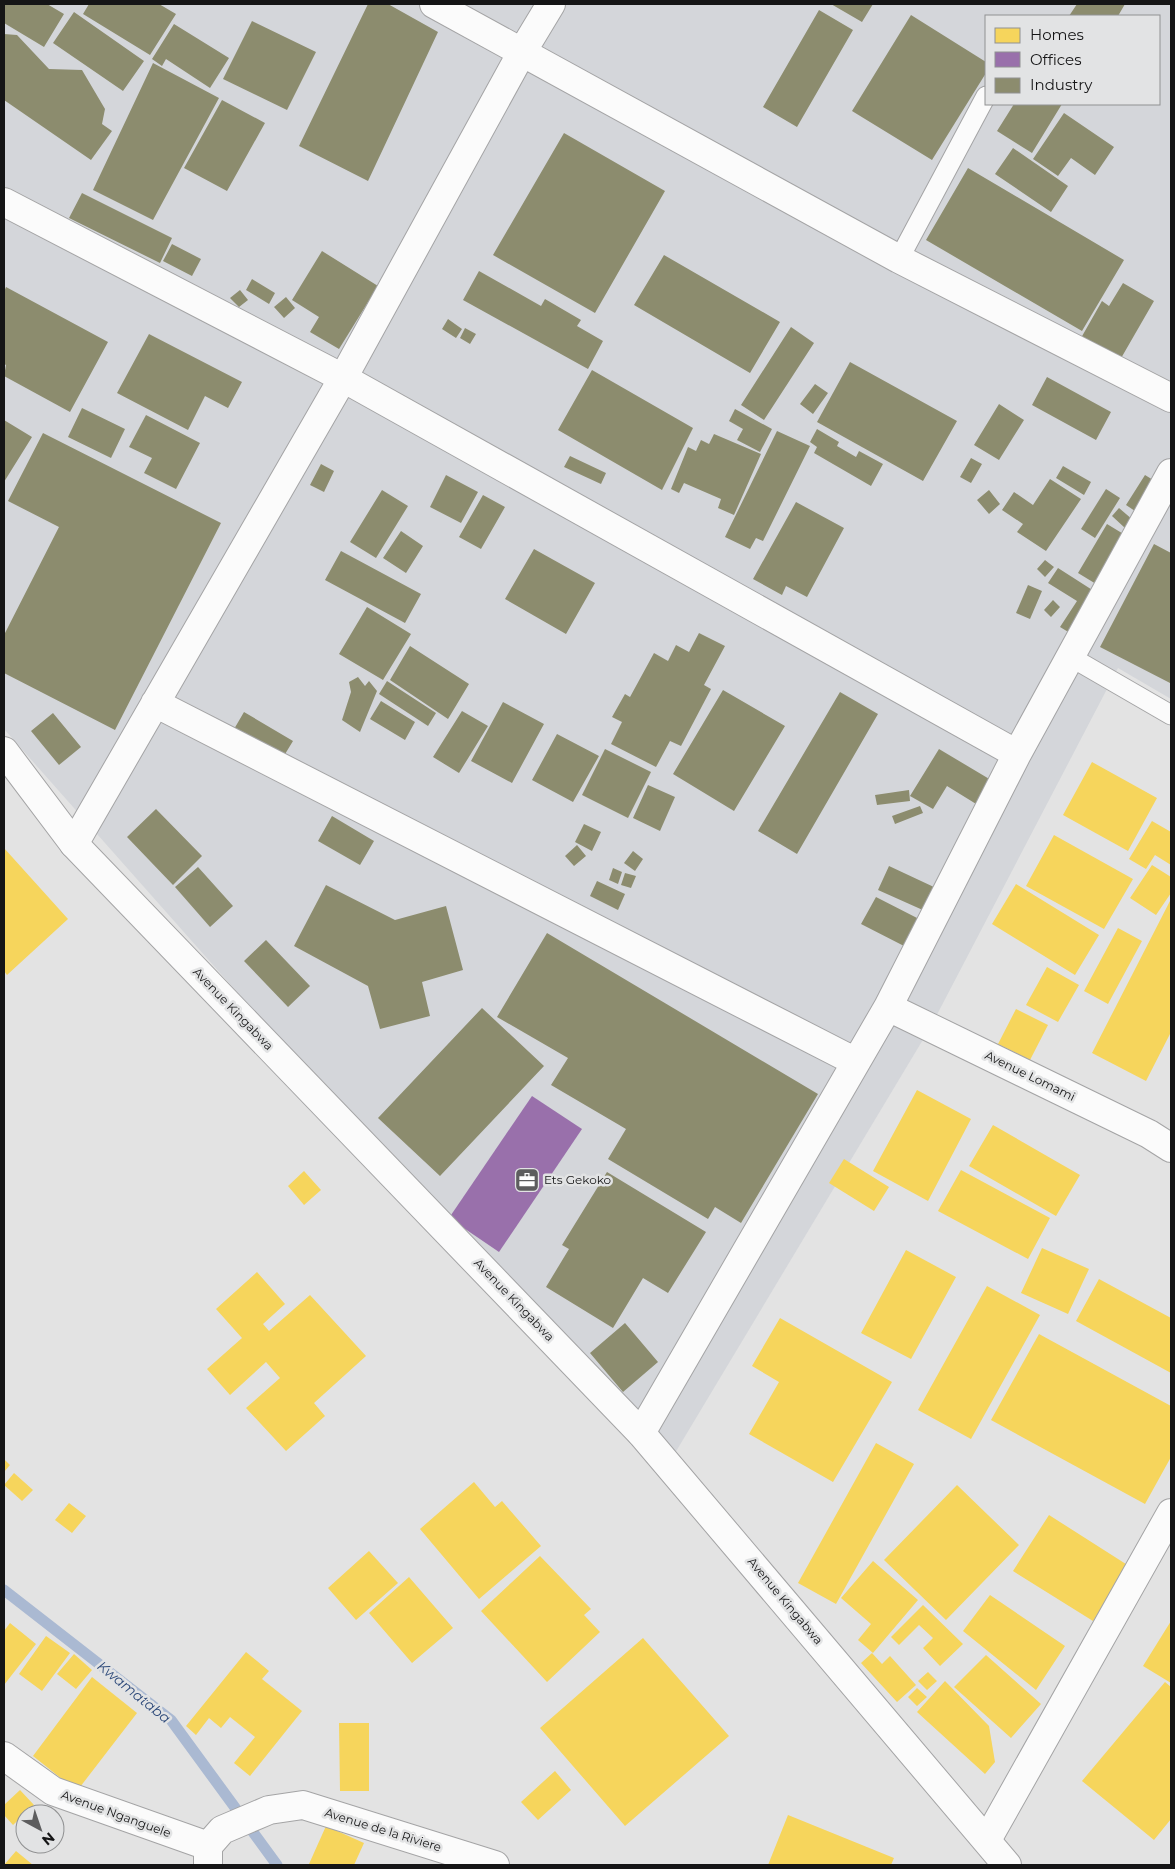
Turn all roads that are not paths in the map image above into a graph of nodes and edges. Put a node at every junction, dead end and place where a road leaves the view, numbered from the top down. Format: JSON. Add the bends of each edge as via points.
{"nodes":[{"id":1,"x":434,"y":4,"type":"edge"},
{"id":2,"x":550,"y":4,"type":"edge"},
{"id":3,"x":522,"y":52,"type":"junction"},
{"id":4,"x":985,"y":98,"type":"edge"},
{"id":5,"x":4,"y":202,"type":"edge"},
{"id":6,"x":900,"y":259,"type":"junction"},
{"id":7,"x":343,"y":378,"type":"junction"},
{"id":8,"x":1171,"y":398,"type":"edge"},
{"id":9,"x":1171,"y":473,"type":"edge"},
{"id":10,"x":1069,"y":656,"type":"junction"},
{"id":11,"x":155,"y":703,"type":"junction"},
{"id":12,"x":1171,"y":715,"type":"edge"},
{"id":13,"x":4,"y":751,"type":"edge"},
{"id":14,"x":1017,"y":754,"type":"junction"},
{"id":15,"x":74,"y":844,"type":"junction"},
{"id":16,"x":888,"y":1007,"type":"junction"},
{"id":17,"x":856,"y":1062,"type":"junction"},
{"id":18,"x":1171,"y":1148,"type":"edge"},
{"id":19,"x":641,"y":1433,"type":"junction"},
{"id":20,"x":1171,"y":1513,"type":"edge"},
{"id":21,"x":4,"y":1756,"type":"edge"},
{"id":22,"x":987,"y":1840,"type":"junction"},
{"id":23,"x":212,"y":1847,"type":"edge"},
{"id":24,"x":495,"y":1865,"type":"edge"},
{"id":25,"x":1007,"y":1865,"type":"edge"}],
"edges":[{"from":1,"to":3,"type":"street"},
{"from":2,"to":3,"type":"street"},
{"from":3,"to":6,"type":"street"},
{"from":3,"to":7,"type":"street"},
{"from":4,"to":6,"type":"lane"},
{"from":5,"to":7,"type":"street"},
{"from":6,"to":8,"type":"street"},
{"from":7,"to":11,"type":"street"},
{"from":7,"to":14,"type":"street"},
{"from":9,"to":10,"type":"street"},
{"from":10,"to":12,"type":"lane"},
{"from":10,"to":14,"type":"street"},
{"from":11,"to":15,"type":"street"},
{"from":11,"to":17,"type":"street"},
{"from":13,"to":15,"type":"street","name":"Avenue Kingabwa"},
{"from":14,"to":16,"type":"street"},
{"from":15,"to":19,"type":"street","name":"Avenue Kingabwa"},
{"from":16,"to":17,"type":"street"},
{"from":16,"to":18,"type":"street","name":"Avenue Lomami","via":[[1149,1134]]},
{"from":17,"to":19,"type":"street"},
{"from":19,"to":22,"type":"street","name":"Avenue Kingabwa"},
{"from":20,"to":22,"type":"street"},
{"from":21,"to":23,"type":"street","name":"Avenue Nganguele","via":[[53,1791]]},
{"from":22,"to":25,"type":"street","name":"Avenue Kingabwa"},
{"from":23,"to":24,"type":"street","name":"Avenue de la Riviere","via":[[269,1810],[303,1805]]}]}
